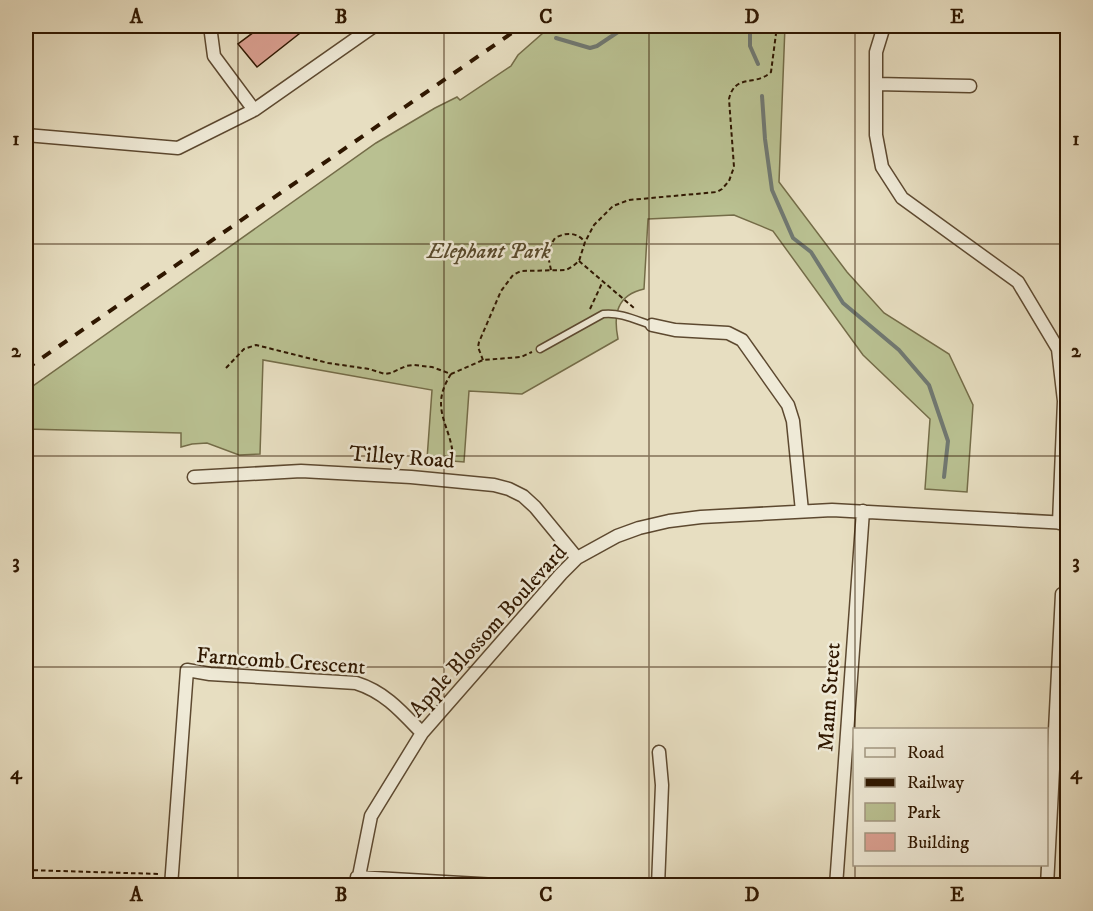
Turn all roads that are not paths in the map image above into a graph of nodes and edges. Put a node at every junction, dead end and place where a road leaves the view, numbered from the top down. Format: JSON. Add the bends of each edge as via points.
{"nodes":[{"id":1,"x":210,"y":26,"type":"edge"},
{"id":2,"x":374,"y":26,"type":"edge"},
{"id":3,"x":884,"y":26,"type":"edge"},
{"id":4,"x":876,"y":84,"type":"junction"},
{"id":5,"x":970,"y":86,"type":"dead end"},
{"id":6,"x":254,"y":110,"type":"junction"},
{"id":7,"x":26,"y":135,"type":"edge"},
{"id":8,"x":652,"y":325,"type":"joint"},
{"id":9,"x":1063,"y":348,"type":"edge"},
{"id":10,"x":540,"y":349,"type":"road end"},
{"id":11,"x":194,"y":477,"type":"dead end"},
{"id":12,"x":802,"y":511,"type":"junction"},
{"id":13,"x":863,"y":511,"type":"junction"},
{"id":14,"x":1063,"y":523,"type":"edge"},
{"id":15,"x":577,"y":558,"type":"junction"},
{"id":16,"x":1062,"y":594,"type":"dead end"},
{"id":17,"x":422,"y":734,"type":"junction"},
{"id":18,"x":658,"y":752,"type":"dead end"},
{"id":19,"x":1048,"y":866,"type":"edge"},
{"id":20,"x":1048,"y":866,"type":"edge"},
{"id":21,"x":172,"y":880,"type":"edge"},
{"id":22,"x":357,"y":881,"type":"edge"},
{"id":23,"x":515,"y":885,"type":"edge"},
{"id":24,"x":658,"y":885,"type":"edge"},
{"id":25,"x":836,"y":885,"type":"edge"},
{"id":26,"x":1047,"y":885,"type":"edge"}],
"edges":[{"from":1,"to":6,"type":"street","via":[[214,56]]},
{"from":2,"to":6,"type":"street"},
{"from":3,"to":4,"type":"street","via":[[876,52]]},
{"from":4,"to":5,"type":"street"},
{"from":4,"to":9,"type":"street","via":[[876,135],[882,167],[902,198],[1018,282]]},
{"from":6,"to":7,"type":"street","via":[[178,148]]},
{"from":8,"to":10,"type":"lane","via":[[611,313],[594,318]]},
{"from":8,"to":12,"type":"street","via":[[728,333],[742,340],[788,405]]},
{"from":9,"to":14,"type":"street"},
{"from":11,"to":15,"type":"street","name":"Tilley Road","via":[[301,471],[494,485],[523,496],[536,507]]},
{"from":12,"to":13,"type":"street","name":"Apple Blossom Boulevard"},
{"from":12,"to":15,"type":"street","name":"Apple Blossom Boulevard","via":[[669,521],[616,536]]},
{"from":13,"to":14,"type":"street","name":"Apple Blossom Boulevard"},
{"from":13,"to":25,"type":"street","name":"Mann Street"},
{"from":15,"to":17,"type":"street","name":"Apple Blossom Boulevard"},
{"from":16,"to":20,"type":"street"},
{"from":17,"to":21,"type":"street","name":"Farncomb Crescent","via":[[385,696],[356,683],[187,670]]},
{"from":17,"to":22,"type":"street","name":"Apple Blossom Boulevard","via":[[371,816]]},
{"from":18,"to":24,"type":"street","via":[[662,785]]},
{"from":19,"to":26,"type":"street"},
{"from":22,"to":23,"type":"street"}]}
